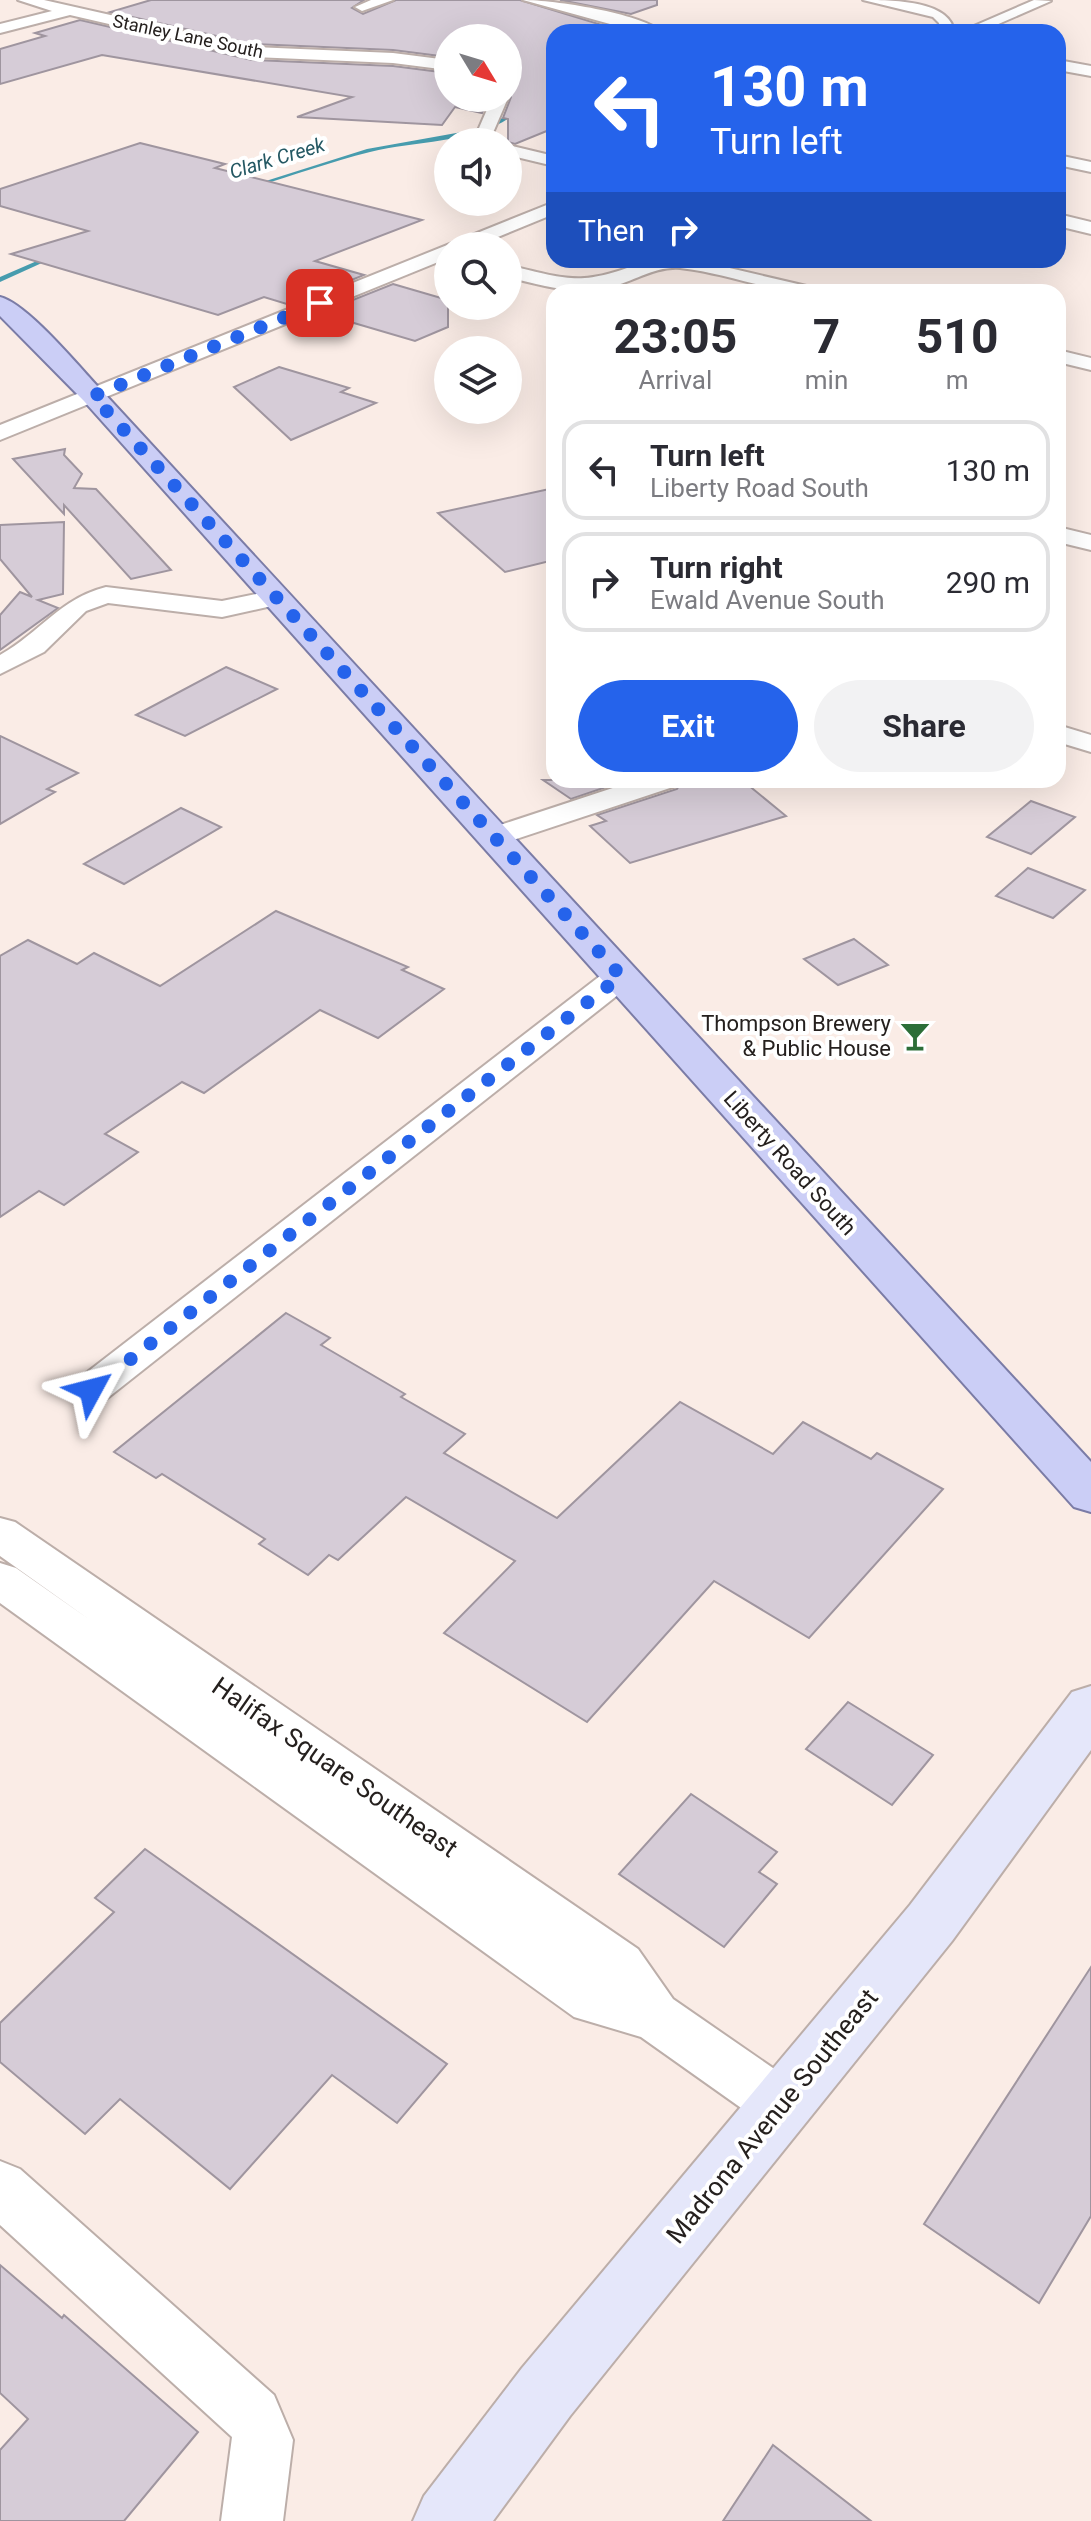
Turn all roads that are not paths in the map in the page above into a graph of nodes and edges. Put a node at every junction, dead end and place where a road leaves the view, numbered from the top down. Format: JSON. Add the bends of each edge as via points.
{"nodes":[{"id":1,"x":25,"y":0,"type":"edge"},
{"id":2,"x":110,"y":0,"type":"edge"},
{"id":3,"x":386,"y":0,"type":"edge"},
{"id":4,"x":530,"y":0,"type":"edge"},
{"id":5,"x":870,"y":0,"type":"edge"},
{"id":6,"x":1044,"y":1,"type":"edge"},
{"id":7,"x":893,"y":2,"type":"edge"},
{"id":8,"x":362,"y":7,"type":"dead end"},
{"id":9,"x":71,"y":10,"type":"junction"},
{"id":10,"x":629,"y":24,"type":"edge"},
{"id":11,"x":946,"y":24,"type":"edge"},
{"id":12,"x":987,"y":24,"type":"edge"},
{"id":13,"x":0,"y":29,"type":"edge"},
{"id":14,"x":434,"y":63,"type":"edge"},
{"id":15,"x":1066,"y":67,"type":"edge"},
{"id":16,"x":1089,"y":71,"type":"edge"},
{"id":17,"x":1066,"y":80,"type":"edge"},
{"id":18,"x":522,"y":153,"type":"edge"},
{"id":19,"x":546,"y":159,"type":"edge"},
{"id":20,"x":1066,"y":162,"type":"edge"},
{"id":21,"x":1091,"y":167,"type":"edge"},
{"id":22,"x":546,"y":210,"type":"edge"},
{"id":23,"x":1066,"y":222,"type":"edge"},
{"id":24,"x":1091,"y":228,"type":"edge"},
{"id":25,"x":494,"y":232,"type":"edge"},
{"id":26,"x":434,"y":257,"type":"edge"},
{"id":27,"x":645,"y":268,"type":"edge"},
{"id":28,"x":705,"y":268,"type":"edge"},
{"id":29,"x":522,"y":274,"type":"edge"},
{"id":30,"x":561,"y":284,"type":"edge"},
{"id":31,"x":594,"y":284,"type":"edge"},
{"id":32,"x":774,"y":284,"type":"edge"},
{"id":33,"x":0,"y":304,"type":"edge"},
{"id":34,"x":1066,"y":358,"type":"edge"},
{"id":35,"x":1091,"y":364,"type":"edge"},
{"id":36,"x":93,"y":396,"type":"junction"},
{"id":37,"x":0,"y":433,"type":"edge"},
{"id":38,"x":1066,"y":536,"type":"edge"},
{"id":39,"x":1091,"y":543,"type":"edge"},
{"id":40,"x":276,"y":598,"type":"junction"},
{"id":41,"x":0,"y":666,"type":"edge"},
{"id":42,"x":1066,"y":736,"type":"edge"},
{"id":43,"x":1091,"y":744,"type":"edge"},
{"id":44,"x":642,"y":788,"type":"edge"},
{"id":45,"x":493,"y":837,"type":"junction"},
{"id":46,"x":621,"y":976,"type":"junction"},
{"id":47,"x":91,"y":1390,"type":"dead end"},
{"id":48,"x":1091,"y":1494,"type":"edge"},
{"id":49,"x":0,"y":1534,"type":"edge"},
{"id":50,"x":0,"y":1580,"type":"edge"},
{"id":51,"x":1091,"y":1708,"type":"edge"},
{"id":52,"x":655,"y":2016,"type":"junction"},
{"id":53,"x":780,"y":2104,"type":"junction"},
{"id":54,"x":0,"y":2188,"type":"edge"},
{"id":55,"x":252,"y":2521,"type":"edge"},
{"id":56,"x":449,"y":2521,"type":"edge"}],
"edges":[{"from":1,"to":9,"type":"street","name":"Stanley Lane South"},
{"from":2,"to":9,"type":"street"},
{"from":3,"to":8,"type":"street"},
{"from":4,"to":10,"type":"street"},
{"from":5,"to":7,"type":"street"},
{"from":6,"to":12,"type":"street"},
{"from":7,"to":11,"type":"street","via":[[938,14]]},
{"from":9,"to":13,"type":"street"},
{"from":9,"to":14,"type":"street","name":"Stanley Lane South","via":[[252,52]]},
{"from":15,"to":16,"type":"street"},
{"from":16,"to":17,"type":"street"},
{"from":18,"to":19,"type":"street"},
{"from":20,"to":21,"type":"street"},
{"from":22,"to":25,"type":"street"},
{"from":23,"to":24,"type":"street"},
{"from":26,"to":36,"type":"street"},
{"from":27,"to":31,"type":"street"},
{"from":28,"to":32,"type":"street"},
{"from":29,"to":30,"type":"street"},
{"from":33,"to":36,"type":"main road","name":"Liberty Road South"},
{"from":34,"to":35,"type":"street"},
{"from":36,"to":37,"type":"street"},
{"from":36,"to":40,"type":"main road","name":"Liberty Road South"},
{"from":38,"to":39,"type":"street"},
{"from":40,"to":41,"type":"street","via":[[222,609],[106,595],[77,606],[35,646]]},
{"from":40,"to":45,"type":"main road","name":"Liberty Road South"},
{"from":42,"to":43,"type":"street"},
{"from":44,"to":45,"type":"street"},
{"from":45,"to":46,"type":"main road","name":"Liberty Road South"},
{"from":46,"to":47,"type":"street"},
{"from":46,"to":48,"type":"main road","name":"Liberty Road South"},
{"from":49,"to":52,"type":"street","name":"Halifax Square Southeast","via":[[620,1965]]},
{"from":50,"to":52,"type":"street","name":"Halifax Square Southeast","via":[[592,2000]]},
{"from":51,"to":53,"type":"main road","name":"Madrona Avenue Southeast","via":[[931,1923]]},
{"from":52,"to":53,"type":"street","name":"Halifax Square Southeast"},
{"from":53,"to":56,"type":"main road","name":"Madrona Avenue Southeast","via":[[546,2392]]},
{"from":54,"to":55,"type":"street","via":[[253,2416],[263,2440]]}]}
